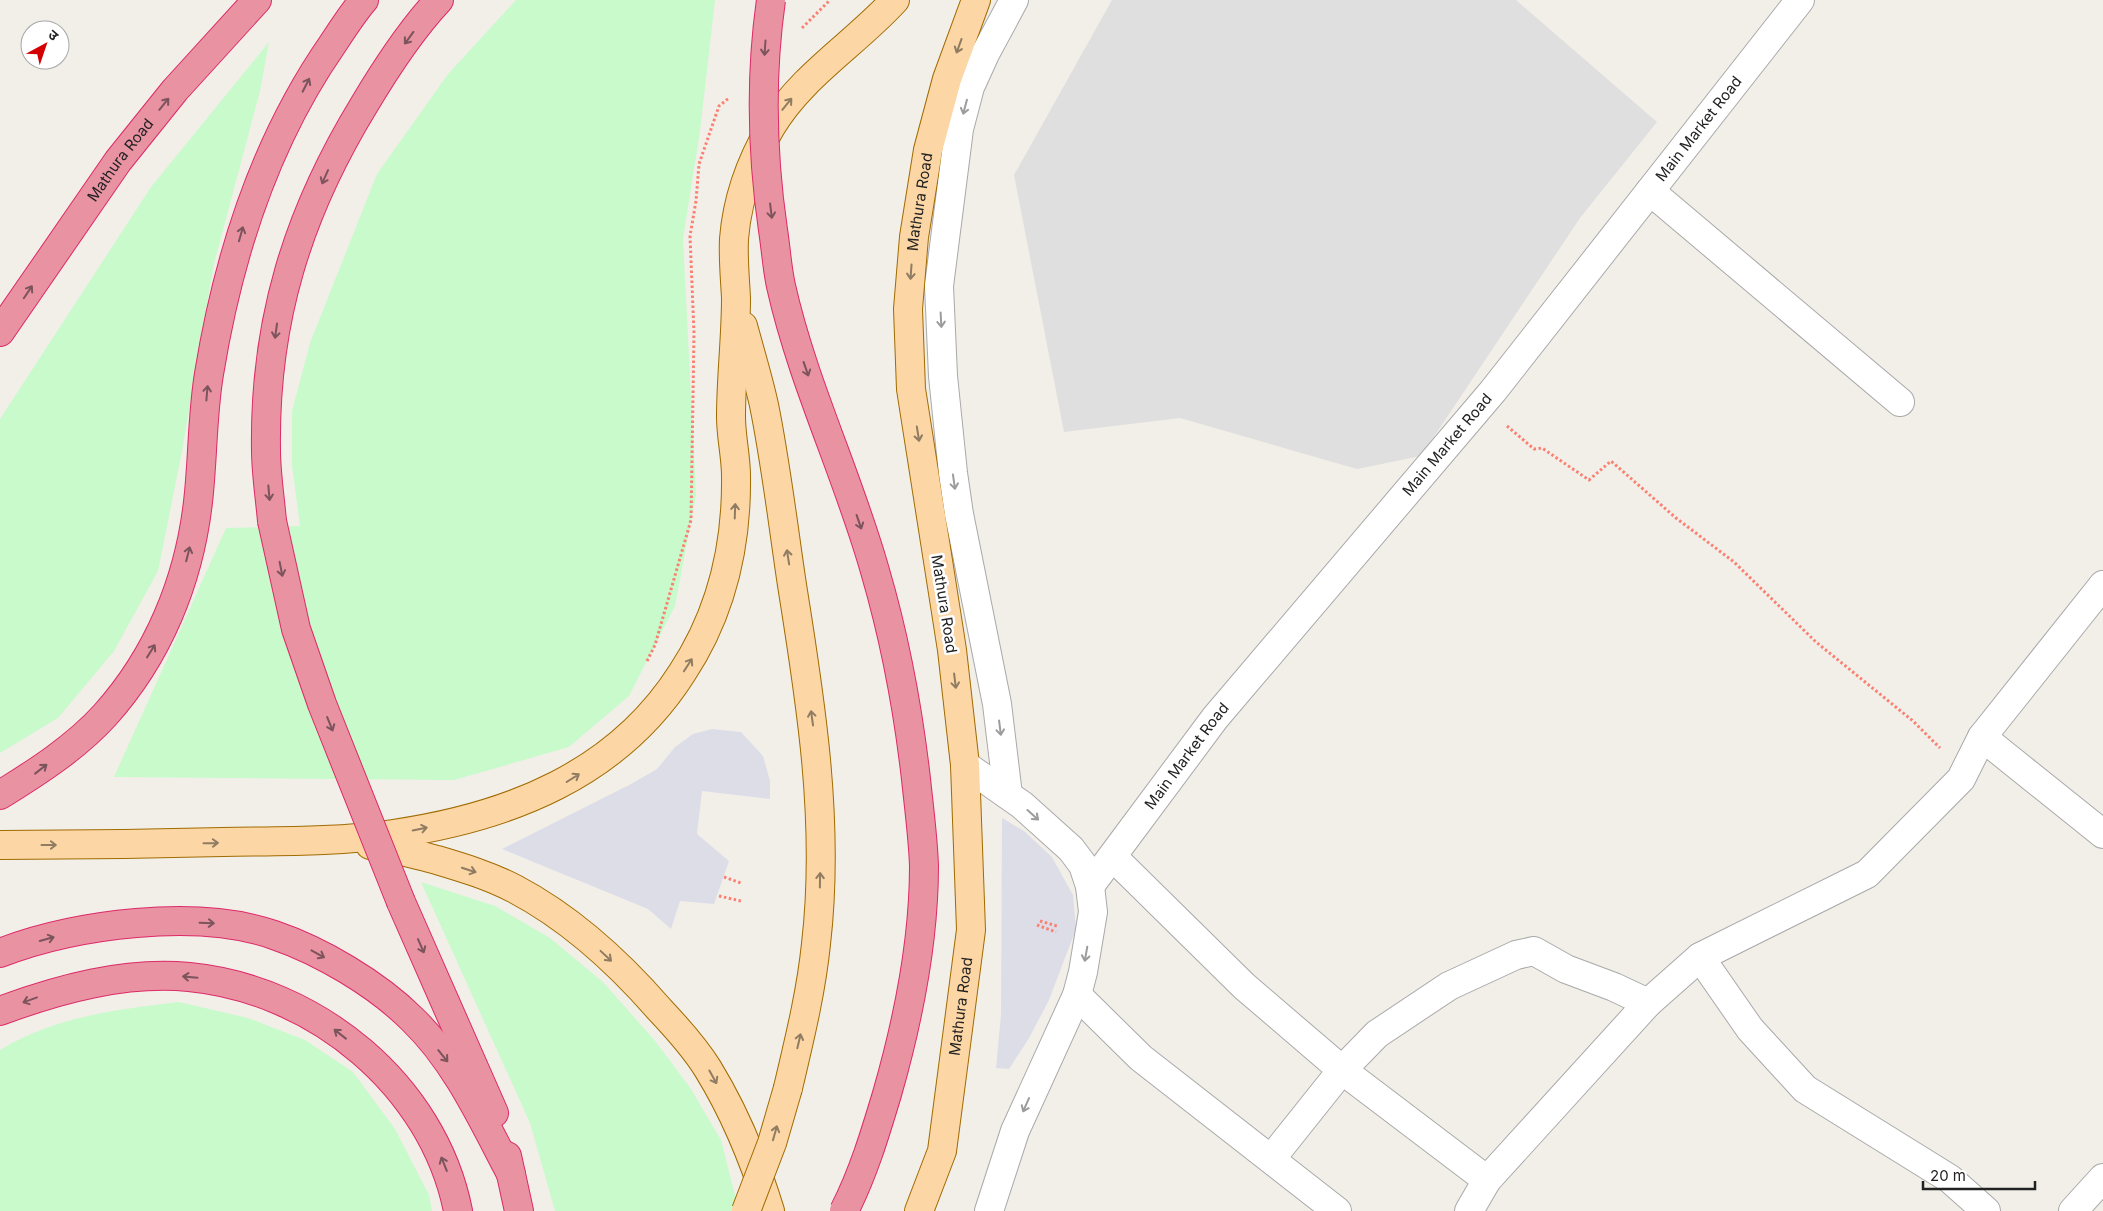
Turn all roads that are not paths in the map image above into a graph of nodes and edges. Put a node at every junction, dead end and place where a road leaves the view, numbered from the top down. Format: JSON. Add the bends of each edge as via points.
{"nodes":[{"id":1,"x":257,"y":0,"type":"edge"},
{"id":2,"x":364,"y":0,"type":"edge"},
{"id":3,"x":439,"y":0,"type":"edge"},
{"id":4,"x":771,"y":0,"type":"edge"},
{"id":5,"x":895,"y":0,"type":"edge"},
{"id":6,"x":976,"y":0,"type":"edge"},
{"id":7,"x":1014,"y":0,"type":"edge"},
{"id":8,"x":1800,"y":0,"type":"edge"},
{"id":9,"x":1650,"y":191,"type":"junction"},
{"id":10,"x":736,"y":298,"type":"junction"},
{"id":11,"x":0,"y":332,"type":"edge"},
{"id":12,"x":1900,"y":402,"type":"dead end"},
{"id":13,"x":2103,"y":585,"type":"edge"},
{"id":14,"x":1982,"y":737,"type":"junction"},
{"id":15,"x":965,"y":765,"type":"junction"},
{"id":16,"x":0,"y":795,"type":"edge"},
{"id":17,"x":1008,"y":795,"type":"junction"},
{"id":18,"x":2103,"y":834,"type":"edge"},
{"id":19,"x":319,"y":840,"type":"junction"},
{"id":20,"x":0,"y":846,"type":"edge"},
{"id":21,"x":1113,"y":857,"type":"junction"},
{"id":22,"x":1090,"y":886,"type":"junction"},
{"id":23,"x":0,"y":953,"type":"edge"},
{"id":24,"x":1700,"y":957,"type":"junction"},
{"id":25,"x":1077,"y":995,"type":"junction"},
{"id":26,"x":1648,"y":1003,"type":"junction"},
{"id":27,"x":0,"y":1011,"type":"edge"},
{"id":28,"x":1342,"y":1070,"type":"junction"},
{"id":29,"x":1271,"y":1159,"type":"junction"},
{"id":30,"x":511,"y":1174,"type":"junction"},
{"id":31,"x":2103,"y":1178,"type":"edge"},
{"id":32,"x":1487,"y":1180,"type":"junction"},
{"id":33,"x":1325,"y":1208,"type":"edge"},
{"id":34,"x":458,"y":1211,"type":"edge"},
{"id":35,"x":519,"y":1211,"type":"edge"},
{"id":36,"x":746,"y":1211,"type":"edge"},
{"id":37,"x":770,"y":1211,"type":"edge"},
{"id":38,"x":844,"y":1211,"type":"edge"},
{"id":39,"x":919,"y":1211,"type":"edge"},
{"id":40,"x":989,"y":1211,"type":"edge"},
{"id":41,"x":1469,"y":1211,"type":"edge"},
{"id":42,"x":1986,"y":1211,"type":"edge"},
{"id":43,"x":2073,"y":1211,"type":"edge"}],
"edges":[{"from":11,"to":1,"type":"highway","name":"Mathura Road","one_way":true,"via":[[118,161],[175,90]]},
{"from":16,"to":2,"type":"highway","one_way":true,"via":[[35,773],[104,716],[158,640],[176,601],[198,503],[210,367],[226,289],[247,216],[270,154],[312,73]]},
{"from":3,"to":30,"type":"highway","one_way":true,"bridge":true,"via":[[380,78],[338,148],[309,213],[288,268],[276,326],[268,394],[266,450],[272,521],[296,629],[322,704],[401,902],[489,1098]]},
{"from":4,"to":38,"type":"highway","one_way":true,"bridge":true,"via":[[763,80],[764,138],[781,285],[802,359],[875,569],[891,634],[909,723],[924,866],[912,989],[898,1058],[858,1184]]},
{"from":10,"to":5,"type":"main road","one_way":true,"via":[[734,238],[742,194],[754,159],[785,105]]},
{"from":6,"to":15,"type":"main road","name":"Mathura Road","one_way":true,"via":[[947,79],[928,150],[914,237],[908,309],[912,389],[952,650]]},
{"from":7,"to":17,"type":"street","one_way":true,"via":[[970,87],[959,129],[939,286],[943,376],[953,473],[997,704]]},
{"from":8,"to":9,"type":"street","name":"Main Market Road"},
{"from":9,"to":12,"type":"street"},
{"from":9,"to":21,"type":"street","name":"Main Market Road","via":[[1481,405],[1215,718]]},
{"from":19,"to":10,"type":"main road","one_way":true,"via":[[392,834],[440,825],[536,796],[569,781],[608,754],[641,726],[672,689],[696,651],[715,609],[728,566],[736,518],[731,419]]},
{"from":36,"to":10,"type":"main road","one_way":true,"bridge":true,"via":[[772,1143],[806,1011],[816,944],[820,824],[815,744],[764,404]]},
{"from":13,"to":14,"type":"street"},
{"from":14,"to":18,"type":"street"},
{"from":14,"to":24,"type":"street","via":[[1961,780],[1867,874]]},
{"from":15,"to":17,"type":"street"},
{"from":15,"to":39,"type":"main road","name":"Mathura Road","via":[[971,930],[942,1151]]},
{"from":17,"to":22,"type":"street","one_way":true,"via":[[1071,849],[1083,865]]},
{"from":20,"to":19,"type":"main road","one_way":true},
{"from":19,"to":37,"type":"main road","one_way":true,"via":[[395,848],[474,871],[523,894],[598,948],[640,986],[707,1067],[734,1117]]},
{"from":21,"to":22,"type":"street","name":"Main Market Road"},
{"from":21,"to":28,"type":"street","via":[[1244,986]]},
{"from":22,"to":25,"type":"street","one_way":true,"via":[[1093,912]]},
{"from":23,"to":30,"type":"highway","one_way":true,"via":[[58,936],[123,923],[220,924],[273,934],[370,984],[412,1019],[448,1063]]},
{"from":24,"to":26,"type":"street"},
{"from":24,"to":42,"type":"street","via":[[1750,1029],[1805,1089],[1950,1179]]},
{"from":25,"to":29,"type":"street","via":[[1141,1058]]},
{"from":25,"to":40,"type":"street","one_way":true,"via":[[1014,1131]]},
{"from":26,"to":28,"type":"street","via":[[1566,969],[1542,954],[1526,952],[1449,986],[1377,1034]]},
{"from":26,"to":32,"type":"street"},
{"from":34,"to":27,"type":"highway","one_way":true,"via":[[454,1188],[437,1145],[416,1108],[377,1065],[336,1030],[291,1005],[237,985],[178,977],[87,985],[40,996]]},
{"from":28,"to":29,"type":"street"},
{"from":28,"to":32,"type":"street"},
{"from":29,"to":33,"type":"street"},
{"from":30,"to":35,"type":"highway"},
{"from":31,"to":43,"type":"street"},
{"from":32,"to":41,"type":"street"}]}
